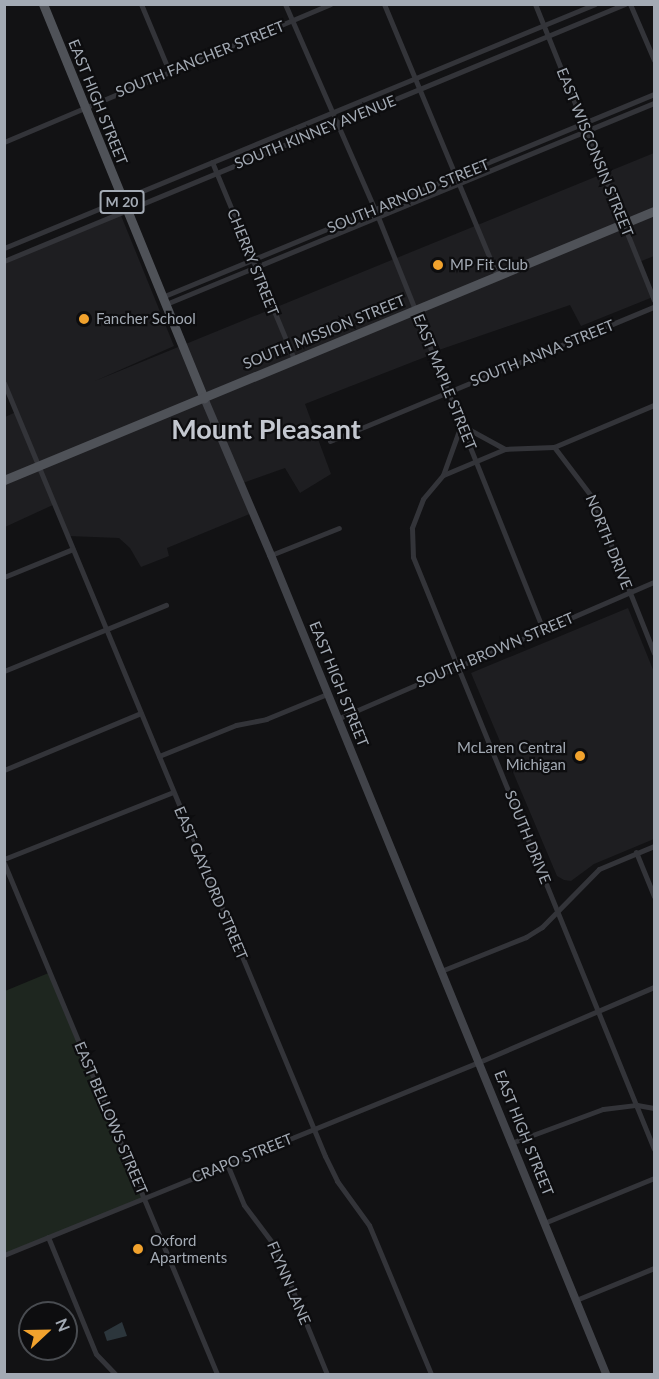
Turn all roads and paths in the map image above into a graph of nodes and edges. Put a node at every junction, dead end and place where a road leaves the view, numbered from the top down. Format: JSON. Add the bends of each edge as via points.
{"nodes":[{"id":1,"x":43,"y":4,"type":"edge"},
{"id":2,"x":141,"y":4,"type":"edge"},
{"id":3,"x":285,"y":4,"type":"edge"},
{"id":4,"x":330,"y":4,"type":"edge"},
{"id":5,"x":384,"y":4,"type":"edge"},
{"id":6,"x":535,"y":4,"type":"edge"},
{"id":7,"x":595,"y":4,"type":"edge"},
{"id":8,"x":625,"y":4,"type":"edge"},
{"id":9,"x":630,"y":4,"type":"edge"},
{"id":10,"x":292,"y":21,"type":"junction"},
{"id":11,"x":544,"y":25,"type":"junction"},
{"id":12,"x":548,"y":36,"type":"junction"},
{"id":13,"x":654,"y":60,"type":"edge"},
{"id":14,"x":169,"y":71,"type":"junction"},
{"id":15,"x":415,"y":78,"type":"junction"},
{"id":16,"x":420,"y":89,"type":"junction"},
{"id":17,"x":654,"y":94,"type":"edge"},
{"id":18,"x":654,"y":103,"type":"edge"},
{"id":19,"x":84,"y":107,"type":"junction"},
{"id":20,"x":334,"y":113,"type":"junction"},
{"id":21,"x":338,"y":123,"type":"junction"},
{"id":22,"x":584,"y":123,"type":"junction"},
{"id":23,"x":587,"y":130,"type":"junction"},
{"id":24,"x":4,"y":142,"type":"edge"},
{"id":25,"x":212,"y":162,"type":"junction"},
{"id":26,"x":217,"y":172,"type":"junction"},
{"id":27,"x":457,"y":176,"type":"junction"},
{"id":28,"x":460,"y":183,"type":"junction"},
{"id":29,"x":121,"y":200,"type":"junction"},
{"id":30,"x":375,"y":210,"type":"junction"},
{"id":31,"x":126,"y":211,"type":"junction"},
{"id":32,"x":654,"y":211,"type":"edge"},
{"id":33,"x":378,"y":217,"type":"junction"},
{"id":34,"x":624,"y":223,"type":"junction"},
{"id":35,"x":4,"y":248,"type":"edge"},
{"id":36,"x":253,"y":260,"type":"junction"},
{"id":37,"x":4,"y":261,"type":"edge"},
{"id":38,"x":256,"y":267,"type":"junction"},
{"id":39,"x":497,"y":276,"type":"junction"},
{"id":40,"x":654,"y":300,"type":"edge"},
{"id":41,"x":163,"y":301,"type":"junction"},
{"id":42,"x":654,"y":307,"type":"edge"},
{"id":43,"x":416,"y":310,"type":"junction"},
{"id":44,"x":295,"y":361,"type":"junction"},
{"id":45,"x":4,"y":383,"type":"edge"},
{"id":46,"x":448,"y":392,"type":"junction"},
{"id":47,"x":204,"y":398,"type":"junction"},
{"id":48,"x":654,"y":405,"type":"edge"},
{"id":49,"x":461,"y":425,"type":"junction"},
{"id":50,"x":330,"y":441,"type":"dead end"},
{"id":51,"x":554,"y":447,"type":"junction"},
{"id":52,"x":505,"y":449,"type":"junction"},
{"id":53,"x":476,"y":460,"type":"junction"},
{"id":54,"x":39,"y":466,"type":"junction"},
{"id":55,"x":443,"y":475,"type":"junction"},
{"id":56,"x":4,"y":480,"type":"edge"},
{"id":57,"x":339,"y":528,"type":"dead end"},
{"id":58,"x":73,"y":549,"type":"junction"},
{"id":59,"x":271,"y":555,"type":"junction"},
{"id":60,"x":4,"y":577,"type":"edge"},
{"id":61,"x":654,"y":582,"type":"edge"},
{"id":62,"x":629,"y":592,"type":"junction"},
{"id":63,"x":166,"y":605,"type":"dead end"},
{"id":64,"x":107,"y":630,"type":"junction"},
{"id":65,"x":543,"y":630,"type":"junction"},
{"id":66,"x":654,"y":653,"type":"edge"},
{"id":67,"x":459,"y":665,"type":"junction"},
{"id":68,"x":4,"y":671,"type":"edge"},
{"id":69,"x":327,"y":694,"type":"junction"},
{"id":70,"x":141,"y":713,"type":"junction"},
{"id":71,"x":337,"y":719,"type":"junction"},
{"id":72,"x":159,"y":756,"type":"junction"},
{"id":73,"x":4,"y":770,"type":"edge"},
{"id":74,"x":173,"y":792,"type":"junction"},
{"id":75,"x":654,"y":846,"type":"edge"},
{"id":76,"x":636,"y":852,"type":"junction"},
{"id":77,"x":4,"y":861,"type":"edge"},
{"id":78,"x":654,"y":896,"type":"edge"},
{"id":79,"x":558,"y":910,"type":"junction"},
{"id":80,"x":441,"y":971,"type":"junction"},
{"id":81,"x":654,"y":987,"type":"edge"},
{"id":82,"x":600,"y":1010,"type":"junction"},
{"id":83,"x":479,"y":1062,"type":"junction"},
{"id":84,"x":637,"y":1105,"type":"junction"},
{"id":85,"x":654,"y":1108,"type":"edge"},
{"id":86,"x":314,"y":1129,"type":"junction"},
{"id":87,"x":511,"y":1143,"type":"junction"},
{"id":88,"x":654,"y":1149,"type":"edge"},
{"id":89,"x":227,"y":1164,"type":"junction"},
{"id":90,"x":654,"y":1178,"type":"edge"},
{"id":91,"x":145,"y":1198,"type":"junction"},
{"id":92,"x":544,"y":1223,"type":"junction"},
{"id":93,"x":48,"y":1238,"type":"junction"},
{"id":94,"x":4,"y":1255,"type":"edge"},
{"id":95,"x":654,"y":1268,"type":"edge"},
{"id":96,"x":576,"y":1300,"type":"junction"},
{"id":97,"x":115,"y":1374,"type":"edge"},
{"id":98,"x":217,"y":1374,"type":"edge"},
{"id":99,"x":327,"y":1374,"type":"edge"},
{"id":100,"x":431,"y":1374,"type":"edge"},
{"id":101,"x":606,"y":1374,"type":"edge"}],
"edges":[{"from":1,"to":19,"type":"main road","name":"EAST HIGH STREET","number":"M 20"},
{"from":2,"to":14,"type":"street"},
{"from":3,"to":10,"type":"street","name":"EAST MAPLE STREET"},
{"from":4,"to":10,"type":"street","name":"SOUTH FANCHER STREET"},
{"from":5,"to":15,"type":"street"},
{"from":6,"to":11,"type":"street","name":"EAST WISCONSIN STREET"},
{"from":7,"to":11,"type":"street","name":"SOUTH KINNEY AVENUE"},
{"from":8,"to":12,"type":"street","name":"SOUTH KINNEY AVENUE"},
{"from":9,"to":13,"type":"street"},
{"from":10,"to":14,"type":"street","name":"SOUTH FANCHER STREET"},
{"from":10,"to":20,"type":"street","name":"EAST MAPLE STREET"},
{"from":11,"to":12,"type":"street","name":"EAST WISCONSIN STREET"},
{"from":11,"to":15,"type":"street","name":"SOUTH KINNEY AVENUE"},
{"from":12,"to":16,"type":"street","name":"SOUTH KINNEY AVENUE"},
{"from":12,"to":22,"type":"street","name":"EAST WISCONSIN STREET"},
{"from":14,"to":19,"type":"street","name":"SOUTH FANCHER STREET"},
{"from":15,"to":16,"type":"street"},
{"from":15,"to":20,"type":"street","name":"SOUTH KINNEY AVENUE"},
{"from":16,"to":21,"type":"street","name":"SOUTH KINNEY AVENUE"},
{"from":16,"to":27,"type":"street"},
{"from":17,"to":22,"type":"street","name":"SOUTH ARNOLD STREET"},
{"from":18,"to":23,"type":"street","name":"SOUTH ARNOLD STREET"},
{"from":19,"to":24,"type":"street","name":"SOUTH FANCHER STREET"},
{"from":19,"to":29,"type":"main road","name":"EAST HIGH STREET","number":"M 20"},
{"from":20,"to":21,"type":"street","name":"EAST MAPLE STREET"},
{"from":20,"to":25,"type":"street","name":"SOUTH KINNEY AVENUE"},
{"from":21,"to":26,"type":"street","name":"SOUTH KINNEY AVENUE"},
{"from":21,"to":30,"type":"street","name":"EAST MAPLE STREET"},
{"from":22,"to":23,"type":"street","name":"EAST WISCONSIN STREET"},
{"from":22,"to":27,"type":"street","name":"SOUTH ARNOLD STREET"},
{"from":23,"to":28,"type":"street","name":"SOUTH ARNOLD STREET"},
{"from":23,"to":34,"type":"street","name":"EAST WISCONSIN STREET"},
{"from":25,"to":26,"type":"street","name":"CHERRY STREET"},
{"from":25,"to":29,"type":"street","name":"SOUTH KINNEY AVENUE"},
{"from":26,"to":31,"type":"street","name":"SOUTH KINNEY AVENUE"},
{"from":26,"to":36,"type":"street","name":"CHERRY STREET"},
{"from":27,"to":28,"type":"street"},
{"from":27,"to":30,"type":"street","name":"SOUTH ARNOLD STREET"},
{"from":28,"to":33,"type":"street","name":"SOUTH ARNOLD STREET"},
{"from":28,"to":39,"type":"street"},
{"from":29,"to":31,"type":"main road","name":"EAST HIGH STREET","number":"M 20"},
{"from":29,"to":35,"type":"street","name":"SOUTH KINNEY AVENUE"},
{"from":30,"to":33,"type":"street","name":"EAST MAPLE STREET"},
{"from":30,"to":36,"type":"street","name":"SOUTH ARNOLD STREET"},
{"from":31,"to":37,"type":"street","name":"SOUTH KINNEY AVENUE"},
{"from":31,"to":41,"type":"main road","name":"EAST HIGH STREET","number":"M 20"},
{"from":32,"to":34,"type":"main road","name":"SOUTH MISSION STREET"},
{"from":33,"to":38,"type":"street","name":"SOUTH ARNOLD STREET"},
{"from":33,"to":43,"type":"street","name":"EAST MAPLE STREET"},
{"from":34,"to":39,"type":"main road","name":"SOUTH MISSION STREET"},
{"from":34,"to":40,"type":"street","name":"EAST WISCONSIN STREET"},
{"from":36,"to":38,"type":"street","name":"CHERRY STREET"},
{"from":36,"to":41,"type":"street","name":"SOUTH ARNOLD STREET"},
{"from":38,"to":41,"type":"street","name":"SOUTH ARNOLD STREET"},
{"from":38,"to":44,"type":"street","name":"CHERRY STREET"},
{"from":39,"to":43,"type":"main road","name":"SOUTH MISSION STREET"},
{"from":41,"to":47,"type":"main road","name":"EAST HIGH STREET","number":"M 20"},
{"from":42,"to":46,"type":"street","name":"SOUTH ANNA STREET"},
{"from":43,"to":44,"type":"main road","name":"SOUTH MISSION STREET"},
{"from":43,"to":46,"type":"street","name":"EAST MAPLE STREET"},
{"from":44,"to":47,"type":"main road","name":"SOUTH MISSION STREET"},
{"from":45,"to":54,"type":"street","name":"EAST GAYLORD STREET"},
{"from":46,"to":49,"type":"street","name":"EAST MAPLE STREET"},
{"from":46,"to":50,"type":"street","name":"SOUTH ANNA STREET"},
{"from":47,"to":54,"type":"main road","name":"SOUTH MISSION STREET"},
{"from":47,"to":59,"type":"street","name":"EAST HIGH STREET"},
{"from":48,"to":51,"type":"street"},
{"from":49,"to":52,"type":"street"},
{"from":49,"to":53,"type":"street","name":"EAST MAPLE STREET"},
{"from":49,"to":55,"type":"street"},
{"from":51,"to":52,"type":"street"},
{"from":51,"to":62,"type":"street","name":"NORTH DRIVE","via":[[592,497]]},
{"from":52,"to":53,"type":"street"},
{"from":53,"to":55,"type":"street","name":"SOUTH DRIVE"},
{"from":53,"to":65,"type":"street","name":"EAST MAPLE STREET"},
{"from":54,"to":56,"type":"main road","name":"SOUTH MISSION STREET"},
{"from":54,"to":58,"type":"street","name":"EAST GAYLORD STREET"},
{"from":55,"to":67,"type":"street","name":"SOUTH DRIVE","via":[[416,512],[412,557]]},
{"from":57,"to":59,"type":"street"},
{"from":58,"to":60,"type":"street"},
{"from":58,"to":64,"type":"street","name":"EAST GAYLORD STREET"},
{"from":59,"to":69,"type":"street","name":"EAST HIGH STREET"},
{"from":61,"to":62,"type":"street","name":"SOUTH BROWN STREET"},
{"from":62,"to":65,"type":"street","name":"SOUTH BROWN STREET"},
{"from":62,"to":66,"type":"street","name":"NORTH DRIVE"},
{"from":63,"to":64,"type":"street"},
{"from":64,"to":68,"type":"street"},
{"from":64,"to":70,"type":"street","name":"EAST GAYLORD STREET"},
{"from":65,"to":67,"type":"street","name":"SOUTH BROWN STREET"},
{"from":67,"to":71,"type":"street","name":"SOUTH BROWN STREET"},
{"from":67,"to":79,"type":"street","name":"SOUTH DRIVE"},
{"from":69,"to":71,"type":"street","name":"EAST HIGH STREET"},
{"from":69,"to":72,"type":"street"},
{"from":70,"to":72,"type":"street","name":"EAST GAYLORD STREET"},
{"from":70,"to":73,"type":"street"},
{"from":71,"to":80,"type":"street","name":"EAST HIGH STREET"},
{"from":72,"to":74,"type":"street","name":"EAST GAYLORD STREET"},
{"from":74,"to":77,"type":"street"},
{"from":74,"to":86,"type":"street","name":"EAST GAYLORD STREET"},
{"from":75,"to":76,"type":"street"},
{"from":76,"to":78,"type":"street"},
{"from":76,"to":79,"type":"street","via":[[599,869]]},
{"from":77,"to":91,"type":"street","name":"EAST BELLOWS STREET"},
{"from":79,"to":80,"type":"street","via":[[526,937]]},
{"from":79,"to":82,"type":"street","name":"SOUTH DRIVE"},
{"from":80,"to":83,"type":"street","name":"EAST HIGH STREET"},
{"from":81,"to":82,"type":"street","name":"CRAPO STREET"},
{"from":82,"to":83,"type":"street","name":"CRAPO STREET"},
{"from":82,"to":84,"type":"street","name":"SOUTH DRIVE"},
{"from":83,"to":86,"type":"street","name":"CRAPO STREET"},
{"from":83,"to":87,"type":"street","name":"EAST HIGH STREET"},
{"from":84,"to":85,"type":"street"},
{"from":84,"to":87,"type":"street","via":[[603,1108]]},
{"from":84,"to":88,"type":"street","name":"SOUTH DRIVE"},
{"from":86,"to":89,"type":"street","name":"CRAPO STREET"},
{"from":86,"to":100,"type":"street","name":"EAST GAYLORD STREET","via":[[337,1181],[369,1225]]},
{"from":87,"to":92,"type":"street","name":"EAST HIGH STREET"},
{"from":89,"to":91,"type":"street","name":"CRAPO STREET"},
{"from":89,"to":99,"type":"street","name":"FLYNN LANE","via":[[244,1205],[274,1245]]},
{"from":90,"to":92,"type":"street"},
{"from":91,"to":93,"type":"street","name":"CRAPO STREET"},
{"from":91,"to":98,"type":"street","name":"EAST BELLOWS STREET"},
{"from":92,"to":96,"type":"street","name":"EAST HIGH STREET"},
{"from":93,"to":94,"type":"street","name":"CRAPO STREET"},
{"from":93,"to":97,"type":"street","via":[[96,1354]]},
{"from":95,"to":96,"type":"street"},
{"from":96,"to":101,"type":"street","name":"EAST HIGH STREET"}]}
